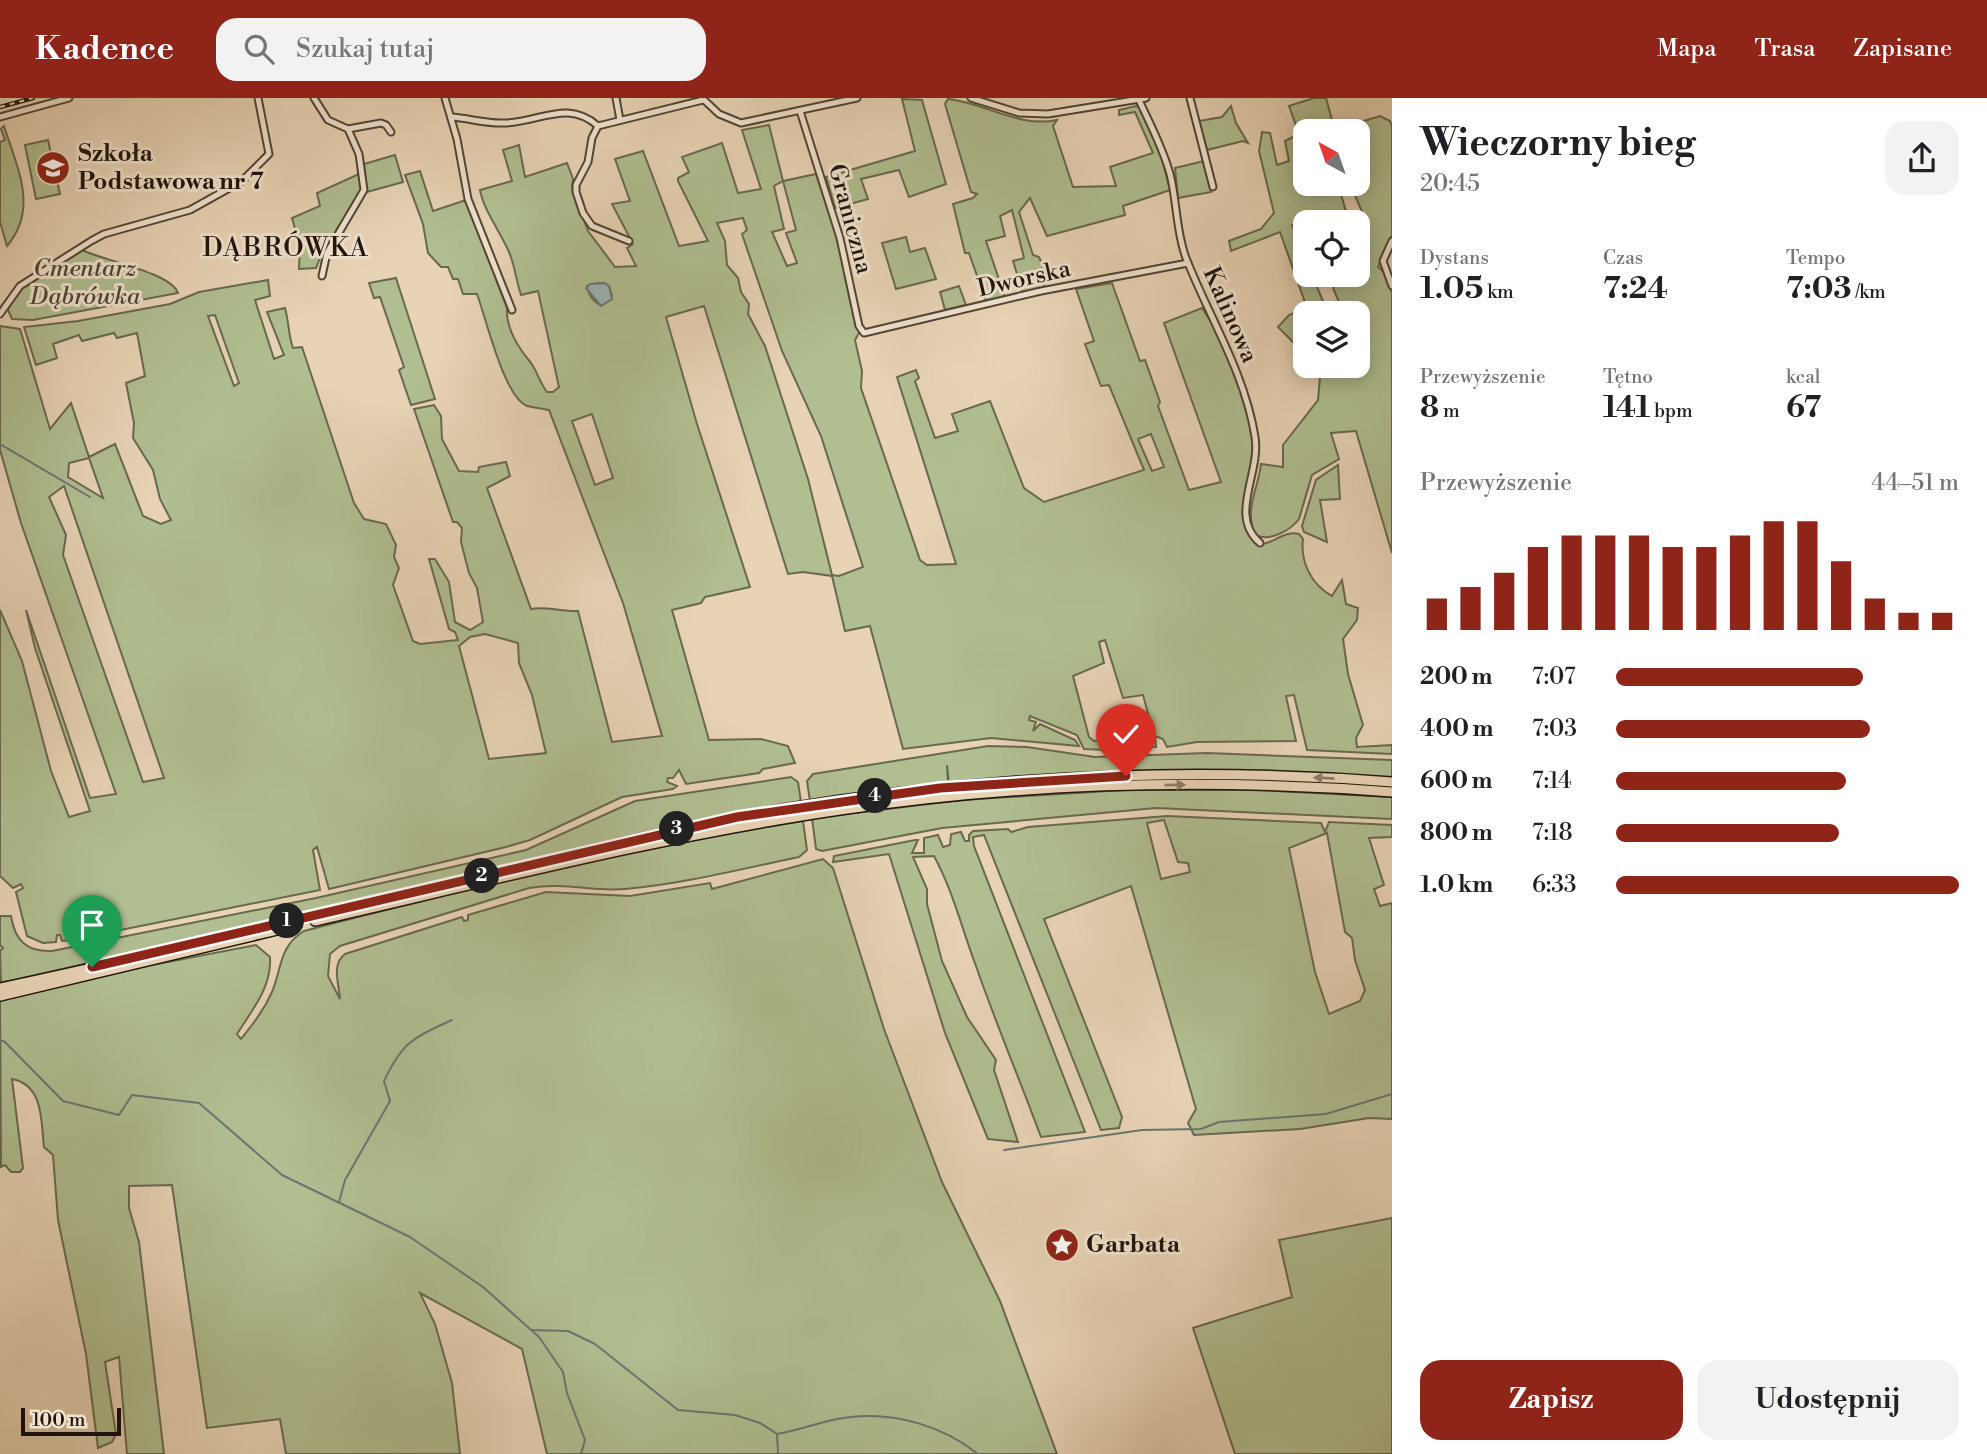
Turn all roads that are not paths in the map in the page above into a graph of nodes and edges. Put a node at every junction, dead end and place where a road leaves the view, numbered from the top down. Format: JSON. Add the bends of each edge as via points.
{"nodes":[{"id":1,"x":69,"y":98,"type":"edge"},
{"id":2,"x":258,"y":98,"type":"edge"},
{"id":3,"x":314,"y":98,"type":"edge"},
{"id":4,"x":444,"y":98,"type":"edge"},
{"id":5,"x":616,"y":98,"type":"edge"},
{"id":6,"x":856,"y":98,"type":"edge"},
{"id":7,"x":971,"y":98,"type":"edge"},
{"id":8,"x":1146,"y":98,"type":"edge"},
{"id":9,"x":1190,"y":98,"type":"edge"},
{"id":10,"x":702,"y":99,"type":"edge"},
{"id":11,"x":1139,"y":100,"type":"junction"},
{"id":12,"x":800,"y":111,"type":"junction"},
{"id":13,"x":0,"y":117,"type":"edge"},
{"id":14,"x":451,"y":117,"type":"junction"},
{"id":15,"x":620,"y":120,"type":"junction"},
{"id":16,"x":598,"y":126,"type":"junction"},
{"id":17,"x":348,"y":128,"type":"junction"},
{"id":18,"x":391,"y":132,"type":"dead end"},
{"id":19,"x":1213,"y":187,"type":"dead end"},
{"id":20,"x":629,"y":241,"type":"dead end"},
{"id":21,"x":1392,"y":241,"type":"edge"},
{"id":22,"x":1188,"y":263,"type":"junction"},
{"id":23,"x":322,"y":276,"type":"dead end"},
{"id":24,"x":1392,"y":286,"type":"edge"},
{"id":25,"x":512,"y":310,"type":"dead end"},
{"id":26,"x":0,"y":314,"type":"edge"},
{"id":27,"x":868,"y":333,"type":"joint"},
{"id":28,"x":1260,"y":543,"type":"dead end"},
{"id":29,"x":1392,"y":782,"type":"edge"},
{"id":30,"x":1392,"y":792,"type":"edge"},
{"id":31,"x":0,"y":988,"type":"edge"},
{"id":32,"x":0,"y":996,"type":"edge"}],
"edges":[{"from":1,"to":13,"type":"street"},
{"from":2,"to":26,"type":"street","via":[[269,154],[248,176],[190,211],[91,241],[20,286]]},
{"from":3,"to":17,"type":"street","via":[[328,120]]},
{"from":4,"to":14,"type":"street"},
{"from":5,"to":15,"type":"street"},
{"from":6,"to":12,"type":"street"},
{"from":7,"to":11,"type":"street","via":[[1019,113],[1048,114]]},
{"from":8,"to":11,"type":"street"},
{"from":9,"to":19,"type":"street"},
{"from":10,"to":12,"type":"street","via":[[719,114],[741,123]]},
{"from":10,"to":15,"type":"street"},
{"from":11,"to":22,"type":"street","name":"Kalinowa","via":[[1170,175]]},
{"from":12,"to":27,"type":"street","name":"Graniczna","via":[[837,229],[859,326]]},
{"from":14,"to":16,"type":"street","via":[[506,123],[563,111],[583,115]]},
{"from":14,"to":25,"type":"street","via":[[468,199]]},
{"from":15,"to":16,"type":"street"},
{"from":16,"to":20,"type":"street","via":[[576,192],[592,226]]},
{"from":17,"to":18,"type":"street","via":[[381,123]]},
{"from":17,"to":23,"type":"street","via":[[359,154],[364,190],[327,253]]},
{"from":21,"to":24,"type":"street","via":[[1383,261]]},
{"from":22,"to":27,"type":"street","name":"Dworska","via":[[1041,291]]},
{"from":22,"to":28,"type":"street","name":"Kalinowa","via":[[1232,359],[1252,421],[1256,467],[1244,508],[1247,523]]},
{"from":29,"to":31,"type":"main road","one_way":true,"via":[[1261,775],[1107,776],[987,783],[845,799],[639,838]]},
{"from":32,"to":30,"type":"main road","one_way":true,"via":[[526,872],[831,811],[975,794],[1109,786],[1230,785]]}]}
